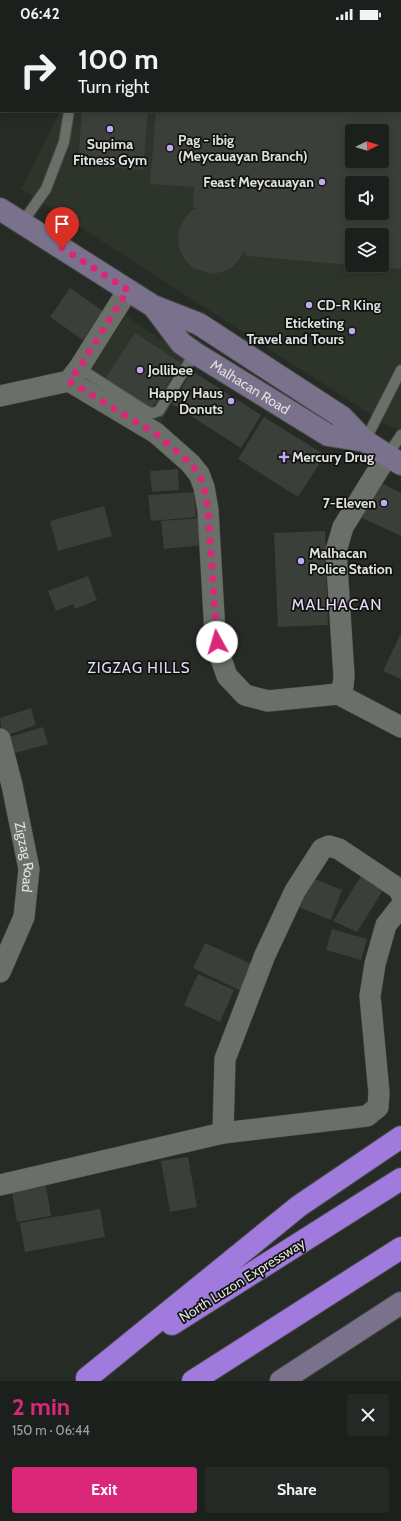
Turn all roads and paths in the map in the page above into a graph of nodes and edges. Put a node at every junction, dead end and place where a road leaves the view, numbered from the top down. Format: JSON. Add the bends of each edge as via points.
{"nodes":[{"id":1,"x":69,"y":112,"type":"edge"},
{"id":2,"x":0,"y":210,"type":"edge"},
{"id":3,"x":22,"y":224,"type":"junction"},
{"id":4,"x":128,"y":290,"type":"junction"},
{"id":5,"x":153,"y":306,"type":"junction"},
{"id":6,"x":195,"y":353,"type":"junction"},
{"id":7,"x":401,"y":370,"type":"edge"},
{"id":8,"x":74,"y":374,"type":"junction"},
{"id":9,"x":0,"y":396,"type":"edge"},
{"id":10,"x":401,"y":435,"type":"edge"},
{"id":11,"x":365,"y":441,"type":"junction"},
{"id":12,"x":394,"y":460,"type":"edge"},
{"id":13,"x":338,"y":694,"type":"junction"},
{"id":14,"x":401,"y":727,"type":"edge"},
{"id":15,"x":0,"y":739,"type":"edge"},
{"id":16,"x":6,"y":786,"type":"edge"},
{"id":17,"x":401,"y":894,"type":"edge"},
{"id":18,"x":401,"y":906,"type":"edge"},
{"id":19,"x":0,"y":972,"type":"edge"},
{"id":20,"x":223,"y":1133,"type":"junction"},
{"id":21,"x":401,"y":1138,"type":"edge"},
{"id":22,"x":401,"y":1179,"type":"edge"},
{"id":23,"x":0,"y":1184,"type":"edge"},
{"id":24,"x":401,"y":1248,"type":"edge"},
{"id":25,"x":401,"y":1303,"type":"edge"},
{"id":26,"x":85,"y":1380,"type":"edge"},
{"id":27,"x":193,"y":1381,"type":"edge"},
{"id":28,"x":281,"y":1381,"type":"edge"}],
"edges":[{"from":1,"to":3,"type":"lane","via":[[64,142],[46,189]]},
{"from":2,"to":3,"type":"main road","name":"Malhacan Road"},
{"from":3,"to":4,"type":"main road","name":"Malhacan Road"},
{"from":4,"to":5,"type":"main road","name":"Malhacan Road"},
{"from":4,"to":8,"type":"street"},
{"from":5,"to":6,"type":"main road","name":"Malhacan Road","via":[[181,343]]},
{"from":5,"to":11,"type":"main road","name":"Malhacan Road","via":[[205,328],[342,417]]},
{"from":6,"to":8,"type":"lane","via":[[159,411],[153,413]]},
{"from":6,"to":11,"type":"main road","name":"Malhacan Road","via":[[328,435]]},
{"from":7,"to":11,"type":"lane"},
{"from":8,"to":9,"type":"street"},
{"from":8,"to":13,"type":"street","via":[[156,434],[199,474],[208,510],[218,650],[227,676],[245,695],[268,701]]},
{"from":10,"to":12,"type":"lane"},
{"from":11,"to":12,"type":"main road","name":"Malhacan Road"},
{"from":12,"to":13,"type":"street","via":[[343,527],[336,552],[344,676],[343,686]]},
{"from":13,"to":14,"type":"street"},
{"from":15,"to":16,"type":"street","name":"Zigzag Road"},
{"from":16,"to":19,"type":"street","name":"Zigzag Road","via":[[29,869],[24,917]]},
{"from":17,"to":20,"type":"street","via":[[399,889],[339,849],[329,846],[322,849],[295,891],[265,955],[225,1059]]},
{"from":18,"to":20,"type":"street","via":[[386,925],[375,964],[370,996],[378,1107],[367,1116]]},
{"from":20,"to":23,"type":"street"},
{"from":21,"to":26,"type":"highway","via":[[299,1206]]},
{"from":22,"to":26,"type":"highway","name":"North Luzon Expressway"},
{"from":24,"to":27,"type":"highway"},
{"from":25,"to":28,"type":"main road"}]}
